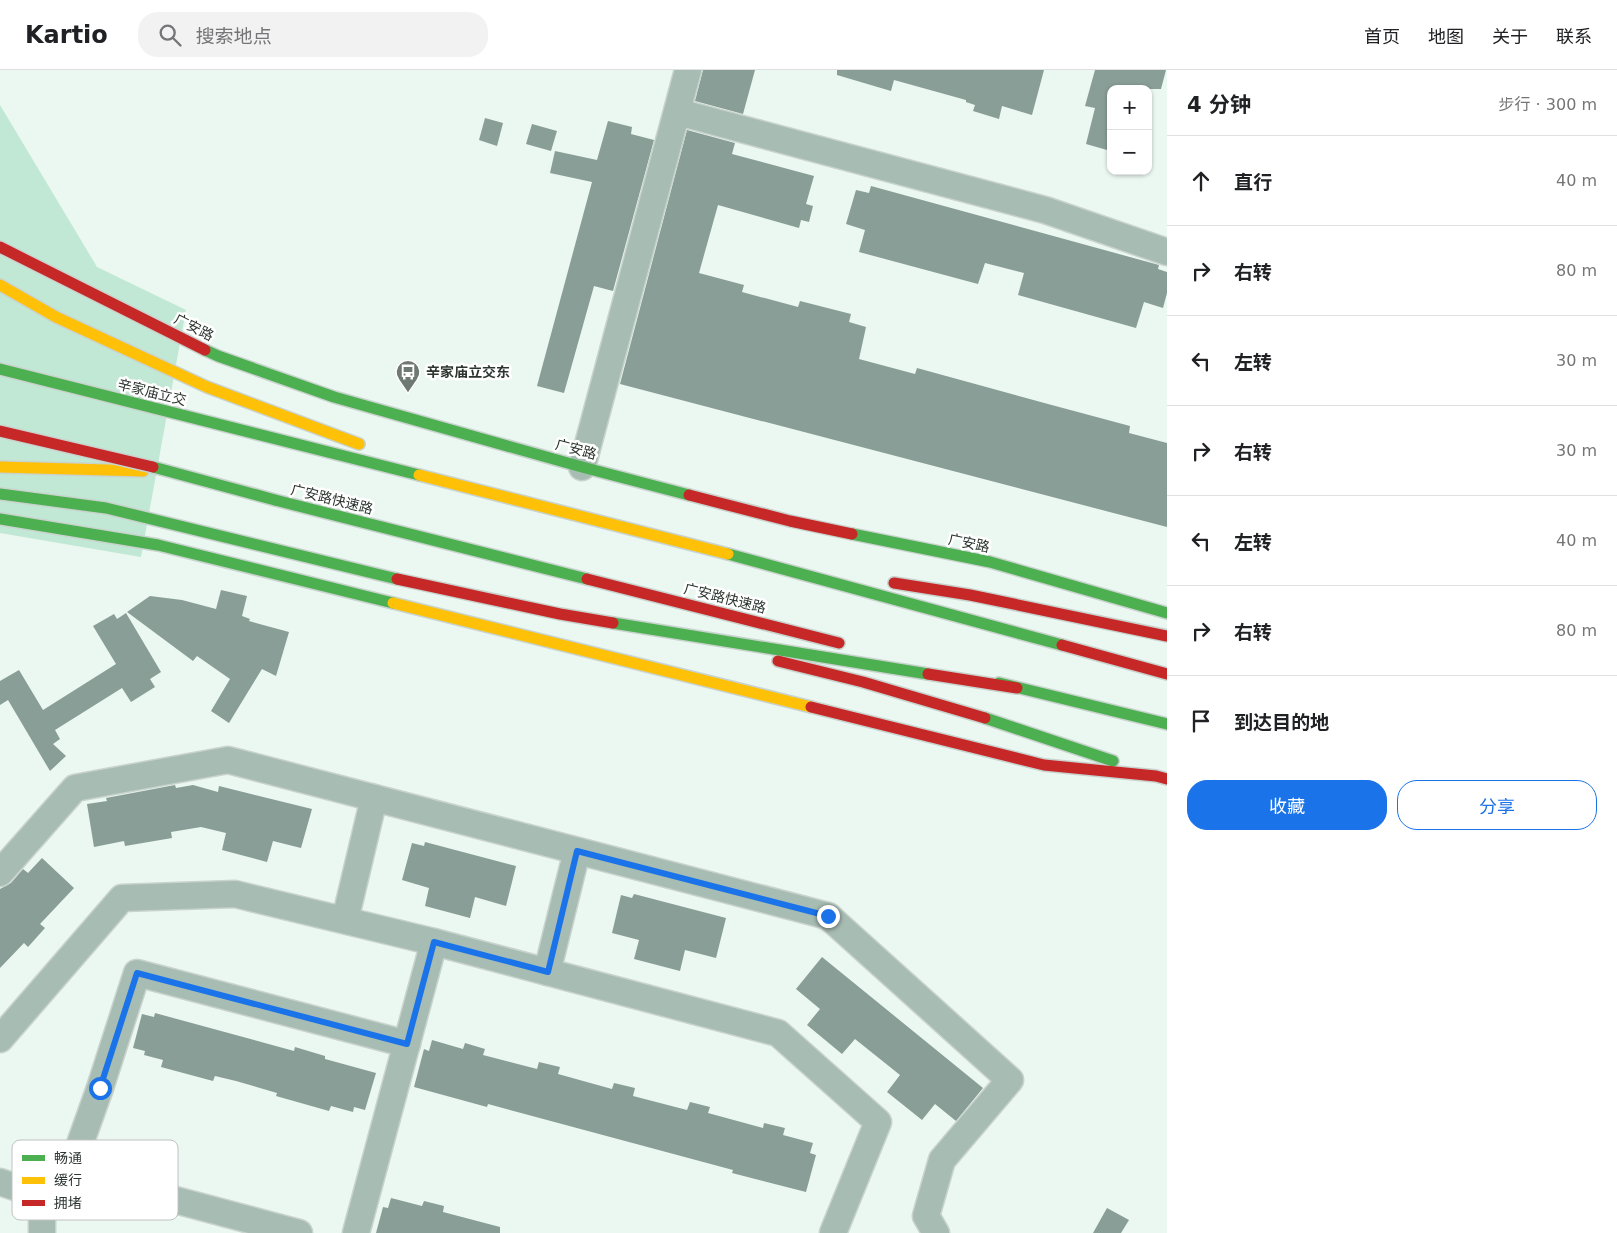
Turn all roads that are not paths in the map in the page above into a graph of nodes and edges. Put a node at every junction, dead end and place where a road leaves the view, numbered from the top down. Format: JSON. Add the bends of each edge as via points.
{"nodes":[{"id":1,"x":688,"y":70,"type":"edge"},
{"id":2,"x":678,"y":112,"type":"junction"},
{"id":3,"x":0,"y":247,"type":"edge"},
{"id":4,"x":1167,"y":252,"type":"edge"},
{"id":5,"x":0,"y":285,"type":"edge"},
{"id":6,"x":0,"y":358,"type":"edge"},
{"id":7,"x":0,"y":369,"type":"edge"},
{"id":8,"x":88,"y":391,"type":"junction"},
{"id":9,"x":0,"y":431,"type":"edge"},
{"id":10,"x":370,"y":449,"type":"dead end"},
{"id":11,"x":389,"y":456,"type":"dead end"},
{"id":12,"x":0,"y":467,"type":"edge"},
{"id":13,"x":582,"y":467,"type":"junction"},
{"id":14,"x":175,"y":472,"type":"junction"},
{"id":15,"x":488,"y":493,"type":"junction"},
{"id":16,"x":0,"y":494,"type":"edge"},
{"id":17,"x":0,"y":519,"type":"edge"},
{"id":18,"x":756,"y":561,"type":"junction"},
{"id":19,"x":863,"y":578,"type":"dead end"},
{"id":20,"x":882,"y":581,"type":"dead end"},
{"id":21,"x":1167,"y":613,"type":"edge"},
{"id":22,"x":560,"y":614,"type":"junction"},
{"id":23,"x":1167,"y":636,"type":"edge"},
{"id":24,"x":854,"y":646,"type":"dead end"},
{"id":25,"x":892,"y":656,"type":"dead end"},
{"id":26,"x":1167,"y":674,"type":"edge"},
{"id":27,"x":1018,"y":688,"type":"junction"},
{"id":28,"x":1167,"y":724,"type":"edge"},
{"id":29,"x":1162,"y":777,"type":"edge"},
{"id":30,"x":374,"y":798,"type":"junction"},
{"id":31,"x":577,"y":851,"type":"junction"},
{"id":32,"x":0,"y":873,"type":"edge"},
{"id":33,"x":345,"y":920,"type":"junction"},
{"id":34,"x":434,"y":942,"type":"junction"},
{"id":35,"x":548,"y":972,"type":"junction"},
{"id":36,"x":0,"y":1038,"type":"edge"},
{"id":37,"x":407,"y":1044,"type":"junction"},
{"id":38,"x":81,"y":1140,"type":"edge"},
{"id":39,"x":0,"y":1182,"type":"edge"},
{"id":40,"x":12,"y":1186,"type":"edge"},
{"id":41,"x":178,"y":1201,"type":"edge"},
{"id":42,"x":42,"y":1220,"type":"edge"},
{"id":43,"x":42,"y":1233,"type":"edge"},
{"id":44,"x":299,"y":1233,"type":"edge"},
{"id":45,"x":356,"y":1233,"type":"edge"},
{"id":46,"x":833,"y":1233,"type":"edge"},
{"id":47,"x":936,"y":1233,"type":"edge"}],
"edges":[{"from":1,"to":2,"type":"street"},
{"from":2,"to":4,"type":"street","via":[[1045,210]]},
{"from":2,"to":13,"type":"street"},
{"from":3,"to":13,"type":"main road","name":"广安路","via":[[218,356],[334,397]]},
{"from":5,"to":10,"type":"main road","via":[[56,317],[207,387]]},
{"from":6,"to":8,"type":"main road"},
{"from":7,"to":8,"type":"main road","name":"辛家庙立交"},
{"from":8,"to":15,"type":"main road","name":"辛家庙立交"},
{"from":9,"to":14,"type":"main road","bridge":true},
{"from":11,"to":15,"type":"main road"},
{"from":12,"to":14,"type":"main road","bridge":true},
{"from":13,"to":21,"type":"main road","name":"广安路","via":[[790,521],[990,562]]},
{"from":14,"to":24,"type":"main road","name":"广安路快速路","bridge":true},
{"from":15,"to":18,"type":"main road"},
{"from":16,"to":22,"type":"main road","via":[[106,508],[408,582]]},
{"from":17,"to":29,"type":"main road","via":[[158,544],[1044,765]]},
{"from":18,"to":19,"type":"main road"},
{"from":18,"to":26,"type":"main road"},
{"from":20,"to":23,"type":"main road","via":[[970,595]]},
{"from":22,"to":27,"type":"main road"},
{"from":22,"to":29,"type":"main road","via":[[822,671],[959,708]]},
{"from":25,"to":27,"type":"main road"},
{"from":27,"to":28,"type":"main road"},
{"from":30,"to":31,"type":"street"},
{"from":30,"to":32,"type":"street","via":[[228,760],[75,788]]},
{"from":30,"to":33,"type":"street"},
{"from":31,"to":35,"type":"street"},
{"from":31,"to":47,"type":"street","via":[[828,916],[1010,1080],[942,1160],[926,1216]]},
{"from":33,"to":34,"type":"street"},
{"from":33,"to":36,"type":"street","via":[[235,894],[122,898]]},
{"from":34,"to":35,"type":"street"},
{"from":34,"to":37,"type":"street"},
{"from":35,"to":46,"type":"street","via":[[778,1033],[878,1122]]},
{"from":37,"to":38,"type":"street","via":[[137,973]]},
{"from":37,"to":45,"type":"street"},
{"from":39,"to":40,"type":"street"},
{"from":41,"to":44,"type":"street"},
{"from":42,"to":43,"type":"street"}]}
